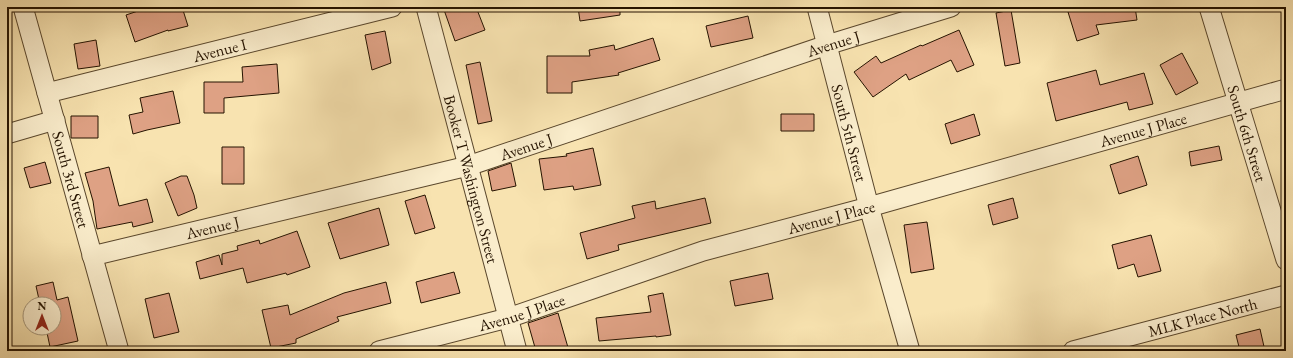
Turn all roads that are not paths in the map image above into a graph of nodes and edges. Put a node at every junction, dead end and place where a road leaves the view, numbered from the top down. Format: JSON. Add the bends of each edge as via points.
{"nodes":[{"id":1,"x":23,"y":7,"type":"edge"},
{"id":2,"x":392,"y":7,"type":"edge"},
{"id":3,"x":426,"y":7,"type":"edge"},
{"id":4,"x":817,"y":7,"type":"edge"},
{"id":5,"x":951,"y":7,"type":"edge"},
{"id":6,"x":1209,"y":7,"type":"edge"},
{"id":7,"x":827,"y":46,"type":"junction"},
{"id":8,"x":1286,"y":89,"type":"edge"},
{"id":9,"x":47,"y":93,"type":"junction"},
{"id":10,"x":1237,"y":103,"type":"junction"},
{"id":11,"x":55,"y":120,"type":"junction"},
{"id":12,"x":7,"y":134,"type":"edge"},
{"id":13,"x":468,"y":166,"type":"junction"},
{"id":14,"x":869,"y":207,"type":"junction"},
{"id":15,"x":92,"y":256,"type":"junction"},
{"id":16,"x":1286,"y":260,"type":"edge"},
{"id":17,"x":1286,"y":294,"type":"edge"},
{"id":18,"x":508,"y":318,"type":"junction"},
{"id":19,"x":119,"y":351,"type":"edge"},
{"id":20,"x":379,"y":351,"type":"edge"},
{"id":21,"x":517,"y":351,"type":"edge"},
{"id":22,"x":910,"y":351,"type":"edge"},
{"id":23,"x":1073,"y":351,"type":"edge"}],
"edges":[{"from":1,"to":9,"type":"street","name":"South 3rd Street"},
{"from":2,"to":9,"type":"street","name":"Avenue I"},
{"from":3,"to":13,"type":"street","name":"Booker T Washington Street"},
{"from":4,"to":7,"type":"street","name":"South 5th Street"},
{"from":5,"to":7,"type":"street","name":"Avenue J"},
{"from":6,"to":10,"type":"street","name":"South 6th Street"},
{"from":7,"to":13,"type":"street","name":"Avenue J"},
{"from":7,"to":14,"type":"street","name":"South 5th Street"},
{"from":8,"to":10,"type":"street","name":"Avenue J Place"},
{"from":9,"to":11,"type":"street","name":"South 3rd Street"},
{"from":10,"to":14,"type":"street","name":"Avenue J Place"},
{"from":10,"to":16,"type":"street","name":"South 6th Street"},
{"from":11,"to":12,"type":"street"},
{"from":11,"to":15,"type":"street","name":"South 3rd Street"},
{"from":13,"to":15,"type":"street","name":"Avenue J"},
{"from":13,"to":18,"type":"street","name":"Booker T Washington Street"},
{"from":14,"to":18,"type":"street","name":"Avenue J Place","via":[[703,251]]},
{"from":14,"to":22,"type":"street","name":"South 5th Street"},
{"from":15,"to":19,"type":"street","name":"South 3rd Street"},
{"from":17,"to":23,"type":"street","name":"MLK Place North"},
{"from":18,"to":20,"type":"street","name":"Avenue J Place"},
{"from":18,"to":21,"type":"street","name":"Booker T Washington Street"}]}
